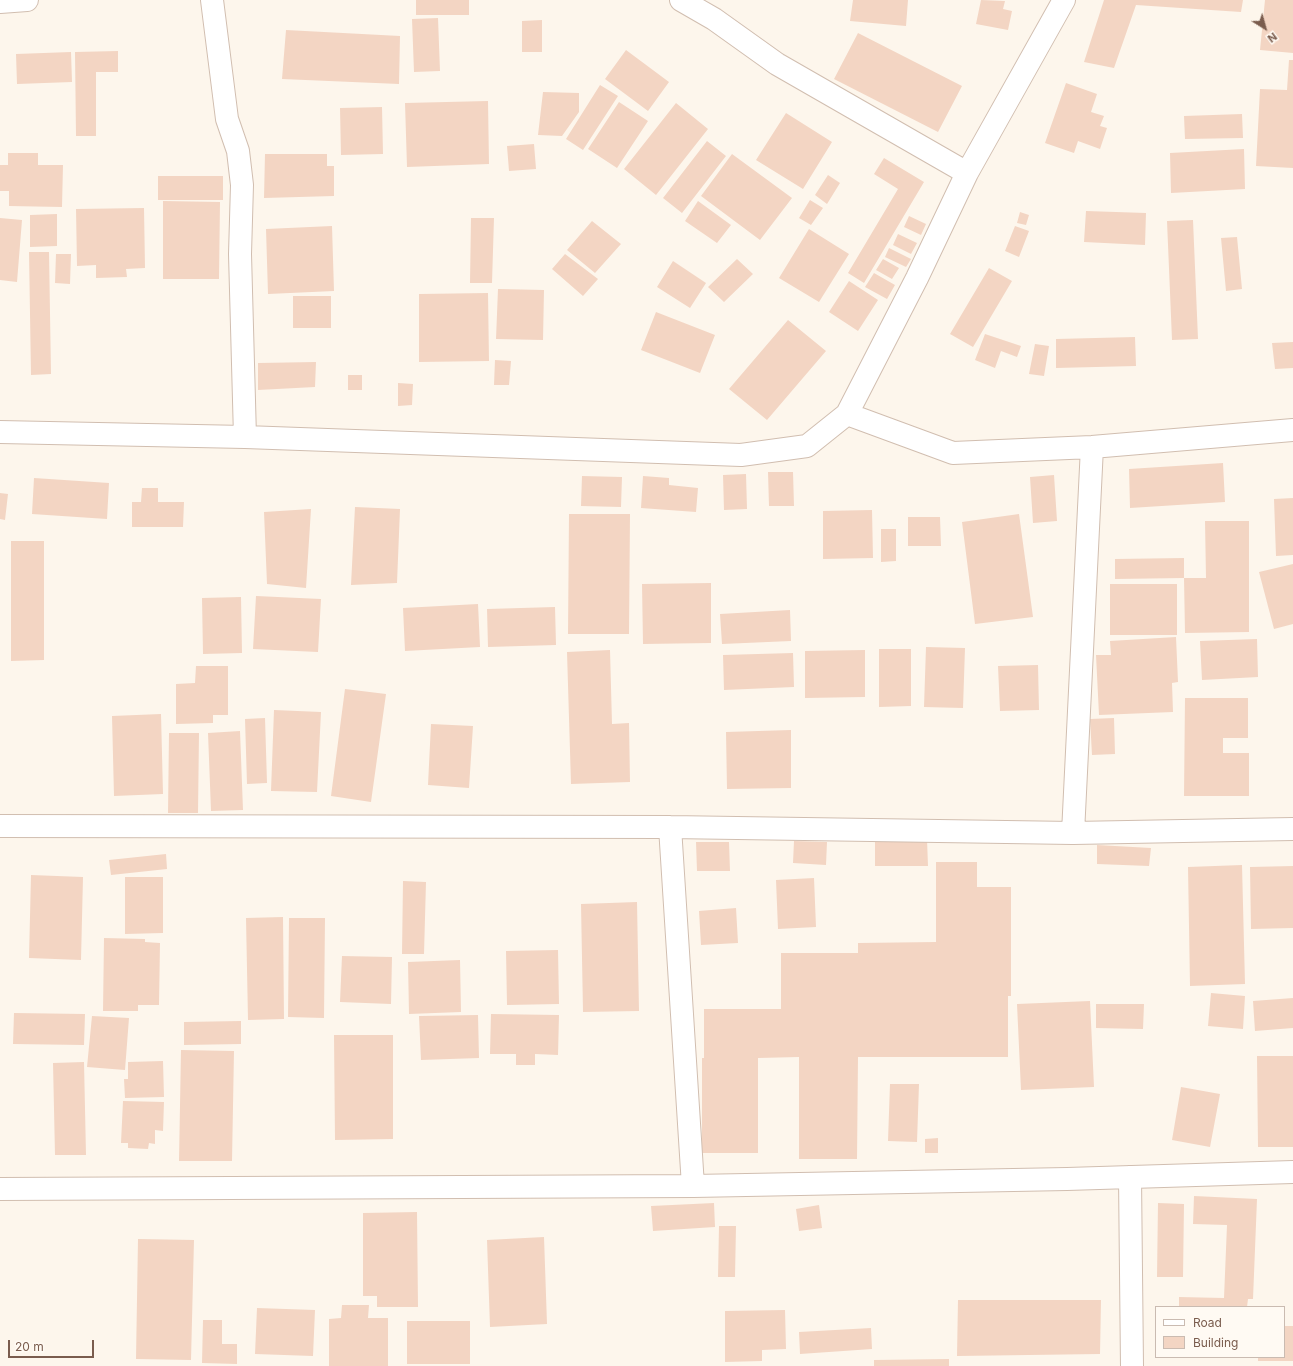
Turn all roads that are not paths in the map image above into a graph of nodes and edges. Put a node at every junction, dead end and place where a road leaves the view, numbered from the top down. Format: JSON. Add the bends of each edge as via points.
{"nodes":[{"id":1,"x":27,"y":0,"type":"edge"},
{"id":2,"x":212,"y":0,"type":"edge"},
{"id":3,"x":681,"y":0,"type":"edge"},
{"id":4,"x":1064,"y":0,"type":"edge"},
{"id":5,"x":0,"y":2,"type":"edge"},
{"id":6,"x":967,"y":173,"type":"junction"},
{"id":7,"x":847,"y":414,"type":"junction"},
{"id":8,"x":1293,"y":430,"type":"edge"},
{"id":9,"x":0,"y":432,"type":"edge"},
{"id":10,"x":245,"y":437,"type":"junction"},
{"id":11,"x":1092,"y":447,"type":"junction"},
{"id":12,"x":0,"y":826,"type":"edge"},
{"id":13,"x":670,"y":828,"type":"junction"},
{"id":14,"x":1293,"y":829,"type":"edge"},
{"id":15,"x":1073,"y":833,"type":"junction"},
{"id":16,"x":1293,"y":1172,"type":"edge"},
{"id":17,"x":1130,"y":1177,"type":"junction"},
{"id":18,"x":693,"y":1186,"type":"junction"},
{"id":19,"x":0,"y":1189,"type":"edge"},
{"id":20,"x":1132,"y":1366,"type":"edge"}],
"edges":[{"from":1,"to":5,"type":"street"},
{"from":2,"to":10,"type":"street","via":[[227,119],[238,151],[242,185],[240,254]]},
{"from":3,"to":6,"type":"street","via":[[714,19],[777,64]]},
{"from":4,"to":6,"type":"street"},
{"from":6,"to":7,"type":"street","via":[[917,278]]},
{"from":7,"to":10,"type":"street","via":[[807,446],[741,455]]},
{"from":7,"to":11,"type":"street","via":[[953,453]]},
{"from":8,"to":11,"type":"street"},
{"from":9,"to":10,"type":"street"},
{"from":11,"to":15,"type":"street"},
{"from":12,"to":13,"type":"street"},
{"from":13,"to":15,"type":"street"},
{"from":13,"to":18,"type":"street"},
{"from":14,"to":15,"type":"street"},
{"from":16,"to":17,"type":"street"},
{"from":17,"to":18,"type":"street"},
{"from":17,"to":20,"type":"street"},
{"from":18,"to":19,"type":"street"}]}
